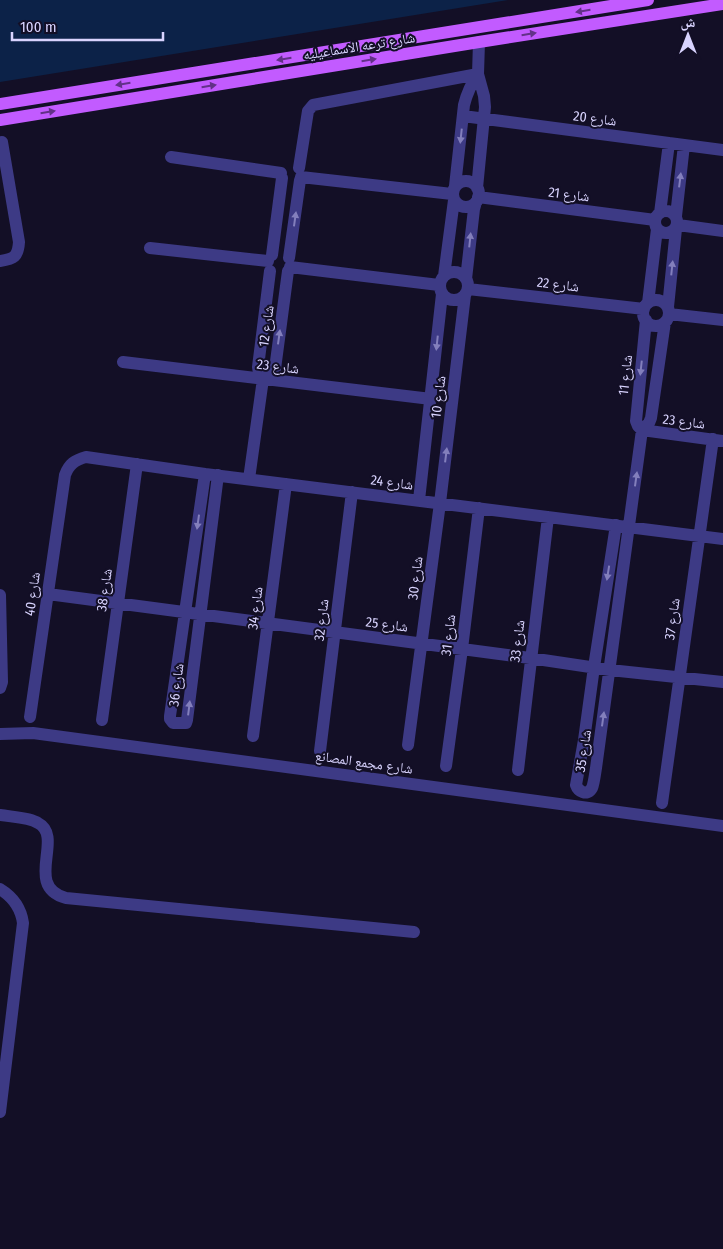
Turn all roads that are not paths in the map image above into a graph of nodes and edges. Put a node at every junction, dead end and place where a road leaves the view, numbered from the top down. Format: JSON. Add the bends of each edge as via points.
{"nodes":[{"id":1,"x":648,"y":0,"type":"edge"},
{"id":2,"x":723,"y":4,"type":"edge"},
{"id":3,"x":479,"y":42,"type":"junction"},
{"id":4,"x":478,"y":74,"type":"junction"},
{"id":5,"x":0,"y":104,"type":"edge"},
{"id":6,"x":463,"y":116,"type":"junction"},
{"id":7,"x":484,"y":119,"type":"junction"},
{"id":8,"x":0,"y":120,"type":"edge"},
{"id":9,"x":0,"y":143,"type":"edge"},
{"id":10,"x":669,"y":143,"type":"junction"},
{"id":11,"x":684,"y":145,"type":"junction"},
{"id":12,"x":723,"y":150,"type":"edge"},
{"id":13,"x":170,"y":157,"type":"dead end"},
{"id":14,"x":300,"y":175,"type":"junction"},
{"id":15,"x":281,"y":176,"type":"junction"},
{"id":16,"x":454,"y":194,"type":"junction"},
{"id":17,"x":477,"y":196,"type":"junction"},
{"id":18,"x":657,"y":221,"type":"junction"},
{"id":19,"x":676,"y":224,"type":"junction"},
{"id":20,"x":723,"y":231,"type":"edge"},
{"id":21,"x":150,"y":248,"type":"dead end"},
{"id":22,"x":0,"y":261,"type":"edge"},
{"id":23,"x":270,"y":262,"type":"junction"},
{"id":24,"x":289,"y":265,"type":"junction"},
{"id":25,"x":442,"y":285,"type":"junction"},
{"id":26,"x":466,"y":287,"type":"junction"},
{"id":27,"x":646,"y":311,"type":"junction"},
{"id":28,"x":667,"y":314,"type":"junction"},
{"id":29,"x":723,"y":320,"type":"edge"},
{"id":30,"x":123,"y":362,"type":"dead end"},
{"id":31,"x":263,"y":379,"type":"junction"},
{"id":32,"x":431,"y":399,"type":"junction"},
{"id":33,"x":642,"y":430,"type":"junction"},
{"id":34,"x":718,"y":440,"type":"edge"},
{"id":35,"x":137,"y":464,"type":"junction"},
{"id":36,"x":205,"y":474,"type":"junction"},
{"id":37,"x":65,"y":475,"type":"joint"},
{"id":38,"x":218,"y":475,"type":"junction"},
{"id":39,"x":249,"y":479,"type":"junction"},
{"id":40,"x":286,"y":484,"type":"junction"},
{"id":41,"x":352,"y":492,"type":"junction"},
{"id":42,"x":419,"y":500,"type":"junction"},
{"id":43,"x":440,"y":503,"type":"junction"},
{"id":44,"x":479,"y":508,"type":"junction"},
{"id":45,"x":548,"y":517,"type":"junction"},
{"id":46,"x":616,"y":525,"type":"junction"},
{"id":47,"x":629,"y":527,"type":"junction"},
{"id":48,"x":698,"y":536,"type":"junction"},
{"id":49,"x":723,"y":539,"type":"edge"},
{"id":50,"x":0,"y":594,"type":"edge"},
{"id":51,"x":48,"y":594,"type":"junction"},
{"id":52,"x":118,"y":603,"type":"junction"},
{"id":53,"x":185,"y":612,"type":"junction"},
{"id":54,"x":200,"y":614,"type":"junction"},
{"id":55,"x":268,"y":623,"type":"junction"},
{"id":56,"x":335,"y":632,"type":"junction"},
{"id":57,"x":421,"y":643,"type":"junction"},
{"id":58,"x":462,"y":648,"type":"junction"},
{"id":59,"x":530,"y":658,"type":"junction"},
{"id":60,"x":594,"y":668,"type":"junction"},
{"id":61,"x":610,"y":670,"type":"junction"},
{"id":62,"x":679,"y":677,"type":"junction"},
{"id":63,"x":723,"y":682,"type":"edge"},
{"id":64,"x":0,"y":688,"type":"edge"},
{"id":65,"x":30,"y":717,"type":"dead end"},
{"id":66,"x":102,"y":720,"type":"dead end"},
{"id":67,"x":0,"y":734,"type":"edge"},
{"id":68,"x":253,"y":736,"type":"dead end"},
{"id":69,"x":408,"y":745,"type":"dead end"},
{"id":70,"x":320,"y":751,"type":"dead end"},
{"id":71,"x":446,"y":766,"type":"dead end"},
{"id":72,"x":518,"y":770,"type":"dead end"},
{"id":73,"x":662,"y":803,"type":"dead end"},
{"id":74,"x":0,"y":815,"type":"edge"},
{"id":75,"x":723,"y":826,"type":"edge"},
{"id":76,"x":0,"y":889,"type":"edge"},
{"id":77,"x":414,"y":932,"type":"dead end"},
{"id":78,"x":0,"y":1112,"type":"edge"}],
"edges":[{"from":1,"to":5,"type":"main road","name":"شارع ترعه الاسماعيليه","one_way":true},
{"from":3,"to":2,"type":"main road","name":"شارع ترعه الاسماعيليه","one_way":true},
{"from":3,"to":4,"type":"street","name":"شارع 10"},
{"from":8,"to":3,"type":"main road","name":"شارع ترعه الاسماعيليه","one_way":true},
{"from":4,"to":6,"type":"street","name":"شارع 10","via":[[467,94]]},
{"from":4,"to":7,"type":"street","name":"شارع 10","via":[[484,96]]},
{"from":4,"to":14,"type":"street","name":"شارع 12","via":[[317,104],[308,111]]},
{"from":6,"to":7,"type":"street","name":"شارع 20"},
{"from":6,"to":16,"type":"street","name":"شارع 10","one_way":true},
{"from":7,"to":10,"type":"street","name":"شارع 20"},
{"from":7,"to":17,"type":"street","name":"شارع 10"},
{"from":9,"to":22,"type":"street","via":[[19,242],[18,252],[12,259]]},
{"from":10,"to":11,"type":"street","name":"شارع 20"},
{"from":10,"to":18,"type":"street","name":"شارع 11"},
{"from":11,"to":12,"type":"street","name":"شارع 20"},
{"from":19,"to":11,"type":"street","name":"شارع 11","one_way":true},
{"from":13,"to":15,"type":"street"},
{"from":14,"to":15,"type":"street","via":[[290,185]]},
{"from":14,"to":15,"type":"street","via":[[292,164],[288,164],[282,169]]},
{"from":14,"to":16,"type":"street"},
{"from":24,"to":14,"type":"street","name":"شارع 12","one_way":true},
{"from":15,"to":23,"type":"street","name":"شارع 12"},
{"from":16,"to":17,"type":"street","via":[[462,207],[472,205]]},
{"from":16,"to":17,"type":"street","via":[[459,182],[464,181],[474,184]]},
{"from":16,"to":25,"type":"street","name":"شارع 10"},
{"from":17,"to":18,"type":"street","name":"شارع 21"},
{"from":26,"to":17,"type":"street","name":"شارع 10","one_way":true},
{"from":18,"to":19,"type":"street","via":[[660,232],[668,234]]},
{"from":18,"to":19,"type":"street","via":[[667,211],[674,213]]},
{"from":18,"to":27,"type":"street","name":"شارع 11"},
{"from":19,"to":20,"type":"street"},
{"from":28,"to":19,"type":"street","name":"شارع 11","one_way":true},
{"from":21,"to":23,"type":"street"},
{"from":23,"to":24,"type":"street","via":[[275,253],[283,254]]},
{"from":23,"to":24,"type":"street","via":[[273,274],[281,275]]},
{"from":23,"to":31,"type":"street","name":"شارع 12","via":[[258,361]]},
{"from":24,"to":25,"type":"street"},
{"from":31,"to":24,"type":"street","name":"شارع 12","one_way":true,"via":[[275,369]]},
{"from":25,"to":26,"type":"street","via":[[448,273],[458,273]]},
{"from":25,"to":26,"type":"street","via":[[446,298],[451,300],[461,298]]},
{"from":25,"to":32,"type":"street","name":"شارع 10","one_way":true},
{"from":26,"to":27,"type":"street","name":"شارع 22"},
{"from":43,"to":26,"type":"street","name":"شارع 10","one_way":true},
{"from":27,"to":28,"type":"street","via":[[653,325],[657,326]]},
{"from":27,"to":28,"type":"street","via":[[652,300],[657,300],[661,301]]},
{"from":27,"to":33,"type":"street","name":"شارع 11","one_way":true,"via":[[636,421]]},
{"from":28,"to":29,"type":"street"},
{"from":28,"to":33,"type":"street","name":"شارع 11","via":[[651,418]]},
{"from":30,"to":31,"type":"street","name":"شارع 23"},
{"from":31,"to":32,"type":"street","name":"شارع 23"},
{"from":31,"to":39,"type":"street","name":"شارع 12"},
{"from":32,"to":42,"type":"street","name":"شارع 10"},
{"from":33,"to":34,"type":"street","name":"شارع 23"},
{"from":47,"to":33,"type":"street","name":"شارع 11","one_way":true},
{"from":34,"to":48,"type":"street","name":"شارع 37"},
{"from":35,"to":36,"type":"street","name":"شارع 24"},
{"from":35,"to":37,"type":"street","name":"شارع 24","via":[[78,459]]},
{"from":35,"to":52,"type":"street","name":"شارع 38"},
{"from":36,"to":38,"type":"street","name":"شارع 24"},
{"from":36,"to":53,"type":"street","name":"شارع 36","one_way":true},
{"from":37,"to":51,"type":"street","name":"شارع 40"},
{"from":38,"to":39,"type":"street","name":"شارع 24"},
{"from":38,"to":54,"type":"street","name":"شارع 36"},
{"from":39,"to":40,"type":"street","name":"شارع 24"},
{"from":40,"to":41,"type":"street","name":"شارع 24"},
{"from":40,"to":55,"type":"street","name":"شارع 34"},
{"from":41,"to":42,"type":"street","name":"شارع 24"},
{"from":41,"to":56,"type":"street","name":"شارع 32"},
{"from":42,"to":43,"type":"street","name":"شارع 24"},
{"from":43,"to":44,"type":"street","name":"شارع 24"},
{"from":43,"to":57,"type":"street","name":"شارع 30"},
{"from":44,"to":45,"type":"street","name":"شارع 24"},
{"from":44,"to":58,"type":"street","name":"شارع 31"},
{"from":45,"to":46,"type":"street","name":"شارع 24"},
{"from":45,"to":59,"type":"street","name":"شارع 33"},
{"from":46,"to":47,"type":"street","name":"شارع 24"},
{"from":46,"to":60,"type":"street","name":"شارع 35","one_way":true},
{"from":47,"to":48,"type":"street","name":"شارع 24"},
{"from":47,"to":61,"type":"street","name":"شارع 35"},
{"from":48,"to":49,"type":"street","name":"شارع 24"},
{"from":48,"to":62,"type":"street","name":"شارع 37"},
{"from":50,"to":64,"type":"street"},
{"from":51,"to":52,"type":"street","name":"شارع 25"},
{"from":51,"to":65,"type":"street","name":"شارع 40"},
{"from":52,"to":53,"type":"street","name":"شارع 25"},
{"from":52,"to":66,"type":"street","name":"شارع 38"},
{"from":53,"to":54,"type":"street","name":"شارع 25"},
{"from":53,"to":54,"type":"street","name":"شارع 36","one_way":true,"via":[[170,716],[173,723],[184,724],[187,720]]},
{"from":54,"to":55,"type":"street","name":"شارع 25"},
{"from":55,"to":56,"type":"street","name":"شارع 25"},
{"from":55,"to":68,"type":"street","name":"شارع 34"},
{"from":56,"to":57,"type":"street","name":"شارع 25"},
{"from":56,"to":70,"type":"street","name":"شارع 32"},
{"from":57,"to":58,"type":"street","name":"شارع 25"},
{"from":57,"to":69,"type":"street","name":"شارع 30"},
{"from":58,"to":59,"type":"street","name":"شارع 25"},
{"from":58,"to":71,"type":"street","name":"شارع 31"},
{"from":59,"to":60,"type":"street","name":"شارع 25"},
{"from":59,"to":72,"type":"street","name":"شارع 33"},
{"from":60,"to":61,"type":"street","name":"شارع 25"},
{"from":60,"to":61,"type":"street","name":"شارع 35","one_way":true,"via":[[576,784],[582,792],[592,788]]},
{"from":61,"to":62,"type":"street","name":"شارع 25"},
{"from":62,"to":63,"type":"street","name":"شارع 25"},
{"from":62,"to":73,"type":"street","name":"شارع 37"},
{"from":67,"to":75,"type":"street","name":"شارع مجمع المصانع","via":[[33,733]]},
{"from":74,"to":77,"type":"street","via":[[32,820],[46,830],[46,877],[49,888],[61,897]]},
{"from":76,"to":78,"type":"street","via":[[15,901],[23,923]]}]}
